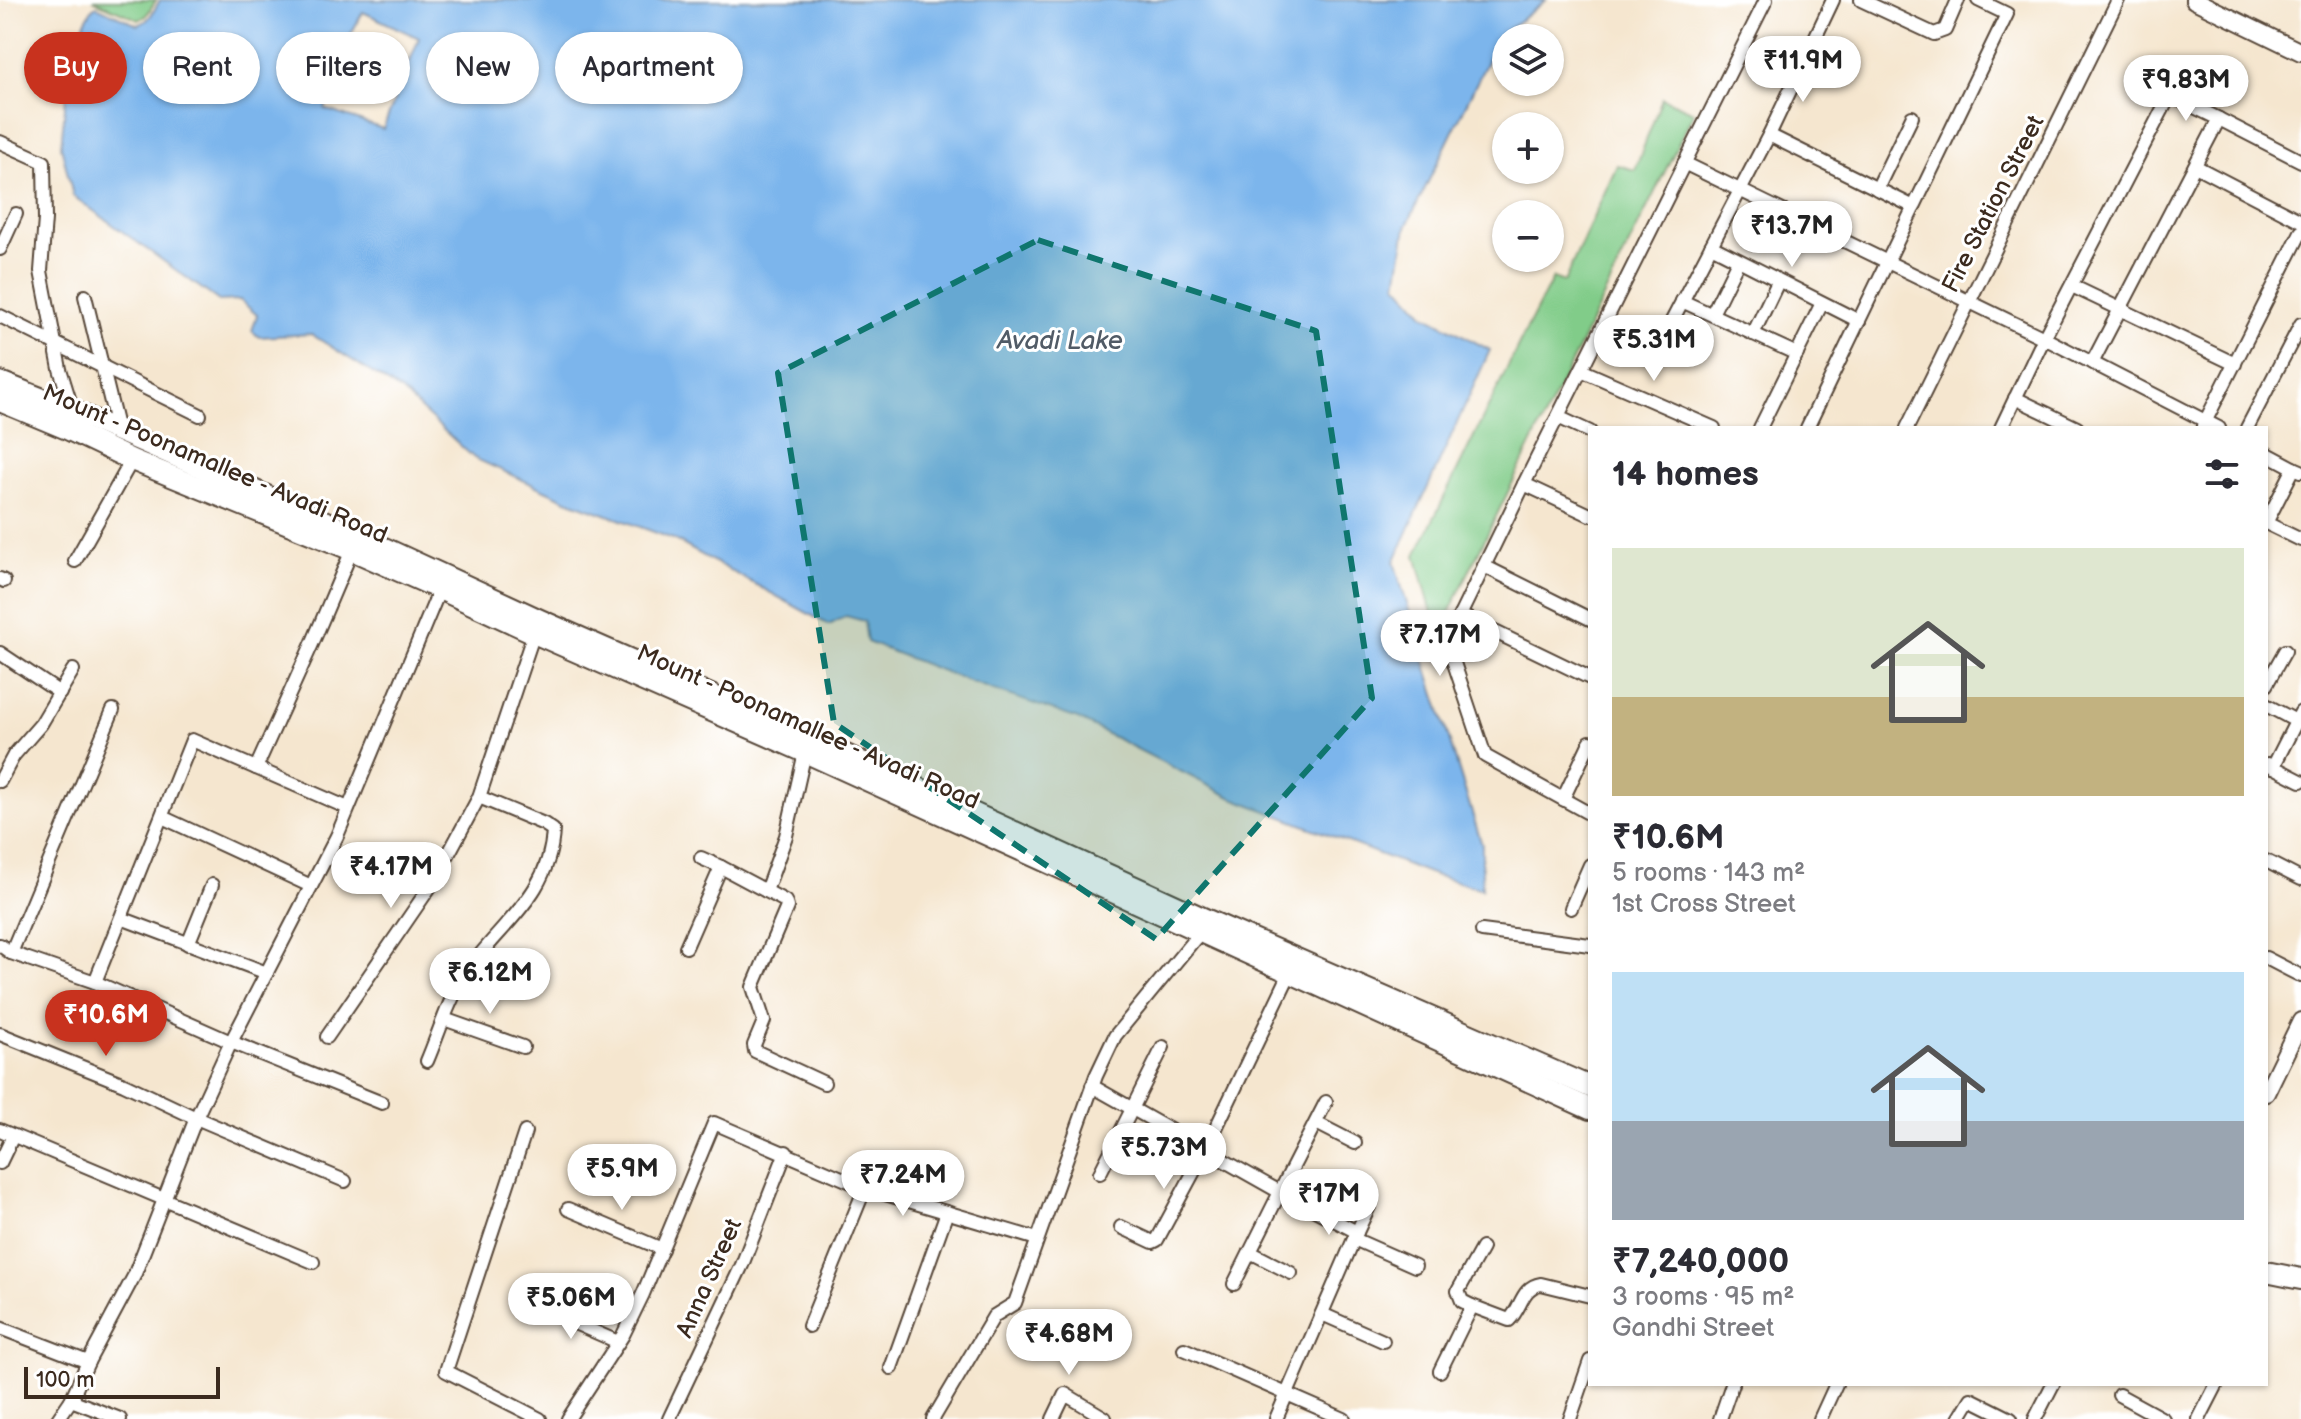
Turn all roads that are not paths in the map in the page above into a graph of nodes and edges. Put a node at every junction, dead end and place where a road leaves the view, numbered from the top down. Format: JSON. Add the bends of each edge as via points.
{"nodes":[{"id":1,"x":1766,"y":0,"type":"edge"},
{"id":2,"x":1833,"y":0,"type":"edge"},
{"id":3,"x":1861,"y":0,"type":"edge"},
{"id":4,"x":1958,"y":0,"type":"edge"},
{"id":5,"x":1978,"y":0,"type":"edge"},
{"id":6,"x":2118,"y":0,"type":"edge"},
{"id":7,"x":2194,"y":0,"type":"edge"},
{"id":8,"x":2301,"y":52,"type":"edge"},
{"id":9,"x":1912,"y":117,"type":"dead end"},
{"id":10,"x":2219,"y":119,"type":"junction"},
{"id":11,"x":1769,"y":135,"type":"junction"},
{"id":12,"x":0,"y":142,"type":"edge"},
{"id":13,"x":2301,"y":161,"type":"edge"},
{"id":14,"x":1684,"y":163,"type":"junction"},
{"id":15,"x":2195,"y":166,"type":"junction"},
{"id":16,"x":1877,"y":189,"type":"junction"},
{"id":17,"x":1739,"y":191,"type":"junction"},
{"id":18,"x":1914,"y":207,"type":"junction"},
{"id":19,"x":16,"y":214,"type":"dead end"},
{"id":20,"x":2301,"y":221,"type":"edge"},
{"id":21,"x":2301,"y":232,"type":"edge"},
{"id":22,"x":1711,"y":246,"type":"junction"},
{"id":23,"x":0,"y":249,"type":"edge"},
{"id":24,"x":1738,"y":261,"type":"junction"},
{"id":25,"x":1887,"y":262,"type":"junction"},
{"id":26,"x":1778,"y":282,"type":"junction"},
{"id":27,"x":2072,"y":286,"type":"junction"},
{"id":28,"x":85,"y":296,"type":"dead end"},
{"id":29,"x":1682,"y":301,"type":"junction"},
{"id":30,"x":1968,"y":302,"type":"junction"},
{"id":31,"x":1822,"y":303,"type":"junction"},
{"id":32,"x":2121,"y":310,"type":"junction"},
{"id":33,"x":1712,"y":314,"type":"junction"},
{"id":34,"x":0,"y":316,"type":"edge"},
{"id":35,"x":1859,"y":321,"type":"junction"},
{"id":36,"x":2301,"y":324,"type":"edge"},
{"id":37,"x":1753,"y":334,"type":"junction"},
{"id":38,"x":1663,"y":338,"type":"dead end"},
{"id":39,"x":2044,"y":338,"type":"junction"},
{"id":40,"x":54,"y":343,"type":"junction"},
{"id":41,"x":1797,"y":354,"type":"junction"},
{"id":42,"x":2092,"y":363,"type":"junction"},
{"id":43,"x":2235,"y":364,"type":"junction"},
{"id":44,"x":103,"y":367,"type":"junction"},
{"id":45,"x":1581,"y":370,"type":"junction"},
{"id":46,"x":0,"y":382,"type":"edge"},
{"id":47,"x":2015,"y":398,"type":"junction"},
{"id":48,"x":0,"y":401,"type":"edge"},
{"id":49,"x":73,"y":411,"type":"junction"},
{"id":50,"x":200,"y":415,"type":"dead end"},
{"id":51,"x":1558,"y":417,"type":"junction"},
{"id":52,"x":2204,"y":424,"type":"edge"},
{"id":53,"x":1709,"y":426,"type":"edge"},
{"id":54,"x":1761,"y":426,"type":"edge"},
{"id":55,"x":1808,"y":426,"type":"edge"},
{"id":56,"x":1908,"y":426,"type":"edge"},
{"id":57,"x":2002,"y":426,"type":"edge"},
{"id":58,"x":2072,"y":426,"type":"edge"},
{"id":59,"x":2248,"y":426,"type":"edge"},
{"id":60,"x":118,"y":431,"type":"junction"},
{"id":61,"x":1588,"y":431,"type":"edge"},
{"id":62,"x":2268,"y":454,"type":"edge"},
{"id":63,"x":132,"y":460,"type":"junction"},
{"id":64,"x":2297,"y":469,"type":"edge"},
{"id":65,"x":1524,"y":484,"type":"junction"},
{"id":66,"x":1588,"y":514,"type":"edge"},
{"id":67,"x":2268,"y":520,"type":"edge"},
{"id":68,"x":2268,"y":524,"type":"edge"},
{"id":69,"x":2301,"y":540,"type":"edge"},
{"id":70,"x":352,"y":550,"type":"junction"},
{"id":71,"x":75,"y":561,"type":"dead end"},
{"id":72,"x":1484,"y":566,"type":"junction"},
{"id":73,"x":443,"y":582,"type":"junction"},
{"id":74,"x":1460,"y":615,"type":"junction"},
{"id":75,"x":1588,"y":618,"type":"edge"},
{"id":76,"x":534,"y":633,"type":"junction"},
{"id":77,"x":2285,"y":651,"type":"dead end"},
{"id":78,"x":0,"y":653,"type":"edge"},
{"id":79,"x":73,"y":670,"type":"dead end"},
{"id":80,"x":1588,"y":677,"type":"edge"},
{"id":81,"x":2268,"y":681,"type":"edge"},
{"id":82,"x":60,"y":693,"type":"junction"},
{"id":83,"x":2268,"y":706,"type":"edge"},
{"id":84,"x":113,"y":710,"type":"dead end"},
{"id":85,"x":2299,"y":716,"type":"edge"},
{"id":86,"x":1588,"y":746,"type":"edge"},
{"id":87,"x":805,"y":752,"type":"junction"},
{"id":88,"x":2270,"y":765,"type":"edge"},
{"id":89,"x":256,"y":768,"type":"junction"},
{"id":90,"x":0,"y":781,"type":"edge"},
{"id":91,"x":2301,"y":781,"type":"edge"},
{"id":92,"x":479,"y":797,"type":"junction"},
{"id":93,"x":1563,"y":799,"type":"junction"},
{"id":94,"x":348,"y":808,"type":"junction"},
{"id":95,"x":1588,"y":813,"type":"edge"},
{"id":96,"x":162,"y":817,"type":"junction"},
{"id":97,"x":701,"y":858,"type":"dead end"},
{"id":98,"x":2268,"y":862,"type":"edge"},
{"id":99,"x":721,"y":867,"type":"junction"},
{"id":100,"x":1588,"y":870,"type":"edge"},
{"id":101,"x":2301,"y":879,"type":"edge"},
{"id":102,"x":212,"y":885,"type":"dead end"},
{"id":103,"x":311,"y":886,"type":"junction"},
{"id":104,"x":766,"y":891,"type":"junction"},
{"id":105,"x":1571,"y":908,"type":"dead end"},
{"id":106,"x":121,"y":918,"type":"junction"},
{"id":107,"x":1204,"y":927,"type":"junction"},
{"id":108,"x":1482,"y":931,"type":"dead end"},
{"id":109,"x":188,"y":944,"type":"junction"},
{"id":110,"x":0,"y":945,"type":"edge"},
{"id":111,"x":1588,"y":945,"type":"edge"},
{"id":112,"x":686,"y":947,"type":"dead end"},
{"id":113,"x":11,"y":953,"type":"junction"},
{"id":114,"x":2268,"y":959,"type":"edge"},
{"id":115,"x":267,"y":973,"type":"junction"},
{"id":116,"x":1290,"y":973,"type":"junction"},
{"id":117,"x":2301,"y":976,"type":"edge"},
{"id":118,"x":95,"y":982,"type":"junction"},
{"id":119,"x":444,"y":1019,"type":"junction"},
{"id":120,"x":2301,"y":1021,"type":"edge"},
{"id":121,"x":0,"y":1034,"type":"edge"},
{"id":122,"x":327,"y":1037,"type":"dead end"},
{"id":123,"x":231,"y":1042,"type":"junction"},
{"id":124,"x":2296,"y":1046,"type":"edge"},
{"id":125,"x":523,"y":1047,"type":"dead end"},
{"id":126,"x":1163,"y":1047,"type":"dead end"},
{"id":127,"x":427,"y":1061,"type":"dead end"},
{"id":128,"x":824,"y":1083,"type":"dead end"},
{"id":129,"x":1092,"y":1086,"type":"junction"},
{"id":130,"x":1588,"y":1086,"type":"edge"},
{"id":131,"x":2268,"y":1090,"type":"edge"},
{"id":132,"x":1326,"y":1102,"type":"dead end"},
{"id":133,"x":382,"y":1103,"type":"dead end"},
{"id":134,"x":1588,"y":1108,"type":"edge"},
{"id":135,"x":1132,"y":1110,"type":"junction"},
{"id":136,"x":196,"y":1118,"type":"junction"},
{"id":137,"x":1316,"y":1123,"type":"junction"},
{"id":138,"x":0,"y":1130,"type":"edge"},
{"id":139,"x":525,"y":1132,"type":"dead end"},
{"id":140,"x":13,"y":1136,"type":"junction"},
{"id":141,"x":1355,"y":1143,"type":"dead end"},
{"id":142,"x":1205,"y":1151,"type":"junction"},
{"id":143,"x":786,"y":1152,"type":"junction"},
{"id":144,"x":0,"y":1163,"type":"edge"},
{"id":145,"x":1100,"y":1173,"type":"dead end"},
{"id":146,"x":345,"y":1181,"type":"dead end"},
{"id":147,"x":865,"y":1188,"type":"junction"},
{"id":148,"x":1280,"y":1192,"type":"junction"},
{"id":149,"x":163,"y":1198,"type":"junction"},
{"id":150,"x":1371,"y":1202,"type":"dead end"},
{"id":151,"x":568,"y":1209,"type":"dead end"},
{"id":152,"x":947,"y":1212,"type":"junction"},
{"id":153,"x":1121,"y":1227,"type":"dead end"},
{"id":154,"x":1356,"y":1235,"type":"junction"},
{"id":155,"x":1037,"y":1239,"type":"junction"},
{"id":156,"x":1482,"y":1248,"type":"dead end"},
{"id":157,"x":662,"y":1249,"type":"junction"},
{"id":158,"x":1250,"y":1252,"type":"junction"},
{"id":159,"x":2268,"y":1260,"type":"edge"},
{"id":160,"x":313,"y":1262,"type":"dead end"},
{"id":161,"x":1415,"y":1266,"type":"dead end"},
{"id":162,"x":2301,"y":1267,"type":"edge"},
{"id":163,"x":1291,"y":1273,"type":"dead end"},
{"id":164,"x":2268,"y":1273,"type":"edge"},
{"id":165,"x":2301,"y":1279,"type":"edge"},
{"id":166,"x":1234,"y":1284,"type":"dead end"},
{"id":167,"x":1588,"y":1296,"type":"edge"},
{"id":168,"x":1472,"y":1306,"type":"junction"},
{"id":169,"x":538,"y":1307,"type":"dead end"},
{"id":170,"x":1322,"y":1314,"type":"junction"},
{"id":171,"x":809,"y":1326,"type":"dead end"},
{"id":172,"x":0,"y":1328,"type":"edge"},
{"id":173,"x":1383,"y":1341,"type":"dead end"},
{"id":174,"x":618,"y":1342,"type":"junction"},
{"id":175,"x":1184,"y":1349,"type":"dead end"},
{"id":176,"x":88,"y":1362,"type":"junction"},
{"id":177,"x":1588,"y":1367,"type":"edge"},
{"id":178,"x":891,"y":1368,"type":"dead end"},
{"id":179,"x":1440,"y":1371,"type":"dead end"},
{"id":180,"x":1731,"y":1386,"type":"edge"},
{"id":181,"x":1835,"y":1386,"type":"edge"},
{"id":182,"x":2052,"y":1386,"type":"edge"},
{"id":183,"x":2216,"y":1386,"type":"edge"},
{"id":184,"x":1286,"y":1395,"type":"junction"},
{"id":185,"x":2119,"y":1395,"type":"dead end"},
{"id":186,"x":71,"y":1400,"type":"junction"},
{"id":187,"x":58,"y":1419,"type":"edge"},
{"id":188,"x":120,"y":1419,"type":"edge"},
{"id":189,"x":540,"y":1419,"type":"edge"},
{"id":190,"x":568,"y":1419,"type":"edge"},
{"id":191,"x":669,"y":1419,"type":"edge"},
{"id":192,"x":933,"y":1419,"type":"edge"},
{"id":193,"x":1053,"y":1419,"type":"edge"},
{"id":194,"x":1106,"y":1419,"type":"edge"},
{"id":195,"x":1276,"y":1419,"type":"edge"},
{"id":196,"x":1344,"y":1419,"type":"edge"},
{"id":197,"x":1570,"y":1419,"type":"edge"},
{"id":198,"x":1720,"y":1419,"type":"edge"},
{"id":199,"x":1820,"y":1419,"type":"edge"},
{"id":200,"x":1959,"y":1419,"type":"edge"},
{"id":201,"x":2011,"y":1419,"type":"edge"},
{"id":202,"x":2035,"y":1419,"type":"edge"},
{"id":203,"x":2163,"y":1419,"type":"edge"},
{"id":204,"x":2199,"y":1419,"type":"edge"}],
"edges":[{"from":1,"to":14,"type":"street"},
{"from":2,"to":11,"type":"street"},
{"from":3,"to":4,"type":"street","via":[[1934,34],[1945,30]]},
{"from":5,"to":18,"type":"street","via":[[2007,14]]},
{"from":6,"to":30,"type":"street","name":"Fire Station Street"},
{"from":7,"to":8,"type":"street"},
{"from":9,"to":16,"type":"street"},
{"from":10,"to":13,"type":"street"},
{"from":10,"to":15,"type":"street"},
{"from":10,"to":27,"type":"street","via":[[2170,95]]},
{"from":11,"to":16,"type":"street"},
{"from":11,"to":17,"type":"street"},
{"from":12,"to":40,"type":"street","via":[[44,162],[41,271]]},
{"from":14,"to":17,"type":"street"},
{"from":14,"to":45,"type":"street"},
{"from":15,"to":20,"type":"street"},
{"from":15,"to":32,"type":"street"},
{"from":16,"to":18,"type":"street"},
{"from":17,"to":22,"type":"street"},
{"from":17,"to":25,"type":"street"},
{"from":18,"to":25,"type":"street"},
{"from":19,"to":23,"type":"street"},
{"from":21,"to":43,"type":"street"},
{"from":22,"to":24,"type":"street"},
{"from":22,"to":29,"type":"street"},
{"from":24,"to":26,"type":"street"},
{"from":24,"to":33,"type":"street"},
{"from":25,"to":30,"type":"street"},
{"from":25,"to":35,"type":"street"},
{"from":26,"to":31,"type":"street"},
{"from":26,"to":37,"type":"street"},
{"from":27,"to":32,"type":"street"},
{"from":27,"to":39,"type":"street"},
{"from":28,"to":44,"type":"street"},
{"from":29,"to":33,"type":"street"},
{"from":29,"to":38,"type":"street"},
{"from":30,"to":39,"type":"street"},
{"from":30,"to":56,"type":"street","name":"Fire Station Street"},
{"from":31,"to":35,"type":"street"},
{"from":31,"to":41,"type":"street"},
{"from":32,"to":42,"type":"street"},
{"from":32,"to":43,"type":"street"},
{"from":33,"to":37,"type":"street"},
{"from":34,"to":40,"type":"street"},
{"from":35,"to":55,"type":"street"},
{"from":36,"to":59,"type":"street"},
{"from":37,"to":41,"type":"street"},
{"from":39,"to":42,"type":"street"},
{"from":39,"to":47,"type":"street"},
{"from":40,"to":44,"type":"street"},
{"from":40,"to":49,"type":"street"},
{"from":41,"to":54,"type":"street"},
{"from":42,"to":52,"type":"street"},
{"from":43,"to":52,"type":"street"},
{"from":44,"to":50,"type":"street"},
{"from":44,"to":60,"type":"street"},
{"from":45,"to":51,"type":"street"},
{"from":45,"to":53,"type":"street"},
{"from":46,"to":49,"type":"main road","name":"Mount - Poonamallee - Avadi Road"},
{"from":47,"to":57,"type":"street"},
{"from":47,"to":58,"type":"street"},
{"from":48,"to":63,"type":"main road","name":"Mount - Poonamallee - Avadi Road"},
{"from":49,"to":60,"type":"main road","name":"Mount - Poonamallee - Avadi Road"},
{"from":51,"to":61,"type":"street"},
{"from":51,"to":65,"type":"street"},
{"from":60,"to":73,"type":"main road","name":"Mount - Poonamallee - Avadi Road"},
{"from":62,"to":64,"type":"street"},
{"from":63,"to":70,"type":"main road","name":"Mount - Poonamallee - Avadi Road"},
{"from":63,"to":71,"type":"street"},
{"from":64,"to":67,"type":"street"},
{"from":65,"to":66,"type":"street"},
{"from":65,"to":72,"type":"street"},
{"from":68,"to":69,"type":"street"},
{"from":70,"to":73,"type":"main road","name":"Mount - Poonamallee - Avadi Road"},
{"from":70,"to":89,"type":"street"},
{"from":72,"to":74,"type":"street"},
{"from":72,"to":75,"type":"street"},
{"from":73,"to":76,"type":"main road","name":"Mount - Poonamallee - Avadi Road"},
{"from":73,"to":94,"type":"street"},
{"from":73,"to":107,"type":"main road","name":"Mount - Poonamallee - Avadi Road","via":[[825,745]]},
{"from":74,"to":80,"type":"street"},
{"from":74,"to":93,"type":"street","via":[[1447,642],[1485,756]]},
{"from":76,"to":87,"type":"main road","name":"Mount - Poonamallee - Avadi Road"},
{"from":76,"to":92,"type":"street"},
{"from":77,"to":81,"type":"street"},
{"from":78,"to":82,"type":"street"},
{"from":79,"to":82,"type":"street"},
{"from":82,"to":90,"type":"street"},
{"from":83,"to":85,"type":"street"},
{"from":84,"to":113,"type":"street"},
{"from":85,"to":88,"type":"street"},
{"from":86,"to":93,"type":"street"},
{"from":87,"to":104,"type":"street","via":[[786,836]]},
{"from":87,"to":107,"type":"main road","name":"Mount - Poonamallee - Avadi Road"},
{"from":88,"to":91,"type":"street"},
{"from":89,"to":94,"type":"street"},
{"from":89,"to":96,"type":"street","via":[[192,740]]},
{"from":92,"to":119,"type":"street","via":[[553,830],[552,848],[537,884],[464,977]]},
{"from":92,"to":122,"type":"street","via":[[434,881]]},
{"from":93,"to":95,"type":"street"},
{"from":94,"to":103,"type":"street"},
{"from":96,"to":103,"type":"street"},
{"from":96,"to":106,"type":"street"},
{"from":97,"to":99,"type":"street"},
{"from":98,"to":101,"type":"street"},
{"from":99,"to":104,"type":"street"},
{"from":99,"to":112,"type":"street"},
{"from":100,"to":105,"type":"street"},
{"from":102,"to":109,"type":"street"},
{"from":103,"to":115,"type":"street"},
{"from":104,"to":128,"type":"street","via":[[787,907],[753,987],[764,1021],[755,1051]]},
{"from":106,"to":109,"type":"street"},
{"from":106,"to":118,"type":"street"},
{"from":107,"to":116,"type":"main road","name":"Mount - Poonamallee - Avadi Road"},
{"from":107,"to":129,"type":"street","via":[[1115,1036]]},
{"from":107,"to":130,"type":"main road","name":"Mount - Poonamallee - Avadi Road"},
{"from":108,"to":111,"type":"street"},
{"from":109,"to":115,"type":"street"},
{"from":110,"to":113,"type":"street"},
{"from":113,"to":118,"type":"street"},
{"from":114,"to":117,"type":"street"},
{"from":115,"to":123,"type":"street"},
{"from":116,"to":134,"type":"main road","name":"Mount - Poonamallee - Avadi Road"},
{"from":116,"to":142,"type":"street"},
{"from":118,"to":123,"type":"street"},
{"from":119,"to":125,"type":"street"},
{"from":119,"to":127,"type":"street"},
{"from":120,"to":124,"type":"street"},
{"from":121,"to":136,"type":"street"},
{"from":123,"to":133,"type":"street"},
{"from":123,"to":136,"type":"street"},
{"from":124,"to":131,"type":"street"},
{"from":126,"to":135,"type":"street"},
{"from":129,"to":135,"type":"street"},
{"from":129,"to":155,"type":"street"},
{"from":132,"to":137,"type":"street"},
{"from":135,"to":142,"type":"street"},
{"from":135,"to":145,"type":"street"},
{"from":136,"to":146,"type":"street"},
{"from":136,"to":149,"type":"street"},
{"from":137,"to":141,"type":"street"},
{"from":137,"to":148,"type":"street"},
{"from":138,"to":140,"type":"street"},
{"from":139,"to":189,"type":"street","via":[[446,1371]]},
{"from":140,"to":144,"type":"street"},
{"from":140,"to":149,"type":"street"},
{"from":142,"to":148,"type":"street"},
{"from":142,"to":153,"type":"street","via":[[1156,1241]]},
{"from":143,"to":147,"type":"street"},
{"from":143,"to":157,"type":"street","via":[[714,1123]]},
{"from":143,"to":191,"type":"street","name":"Anna Street","via":[[742,1265]]},
{"from":147,"to":152,"type":"street"},
{"from":147,"to":171,"type":"street"},
{"from":148,"to":154,"type":"street"},
{"from":148,"to":158,"type":"street"},
{"from":149,"to":160,"type":"street"},
{"from":149,"to":176,"type":"street","via":[[134,1276]]},
{"from":150,"to":154,"type":"street"},
{"from":151,"to":157,"type":"street"},
{"from":152,"to":155,"type":"street"},
{"from":152,"to":178,"type":"street"},
{"from":154,"to":161,"type":"street"},
{"from":154,"to":170,"type":"street"},
{"from":155,"to":192,"type":"street","via":[[1015,1303],[994,1316]]},
{"from":156,"to":168,"type":"street","via":[[1458,1291]]},
{"from":157,"to":174,"type":"street"},
{"from":158,"to":163,"type":"street"},
{"from":158,"to":166,"type":"street"},
{"from":159,"to":162,"type":"main road"},
{"from":164,"to":165,"type":"main road"},
{"from":167,"to":168,"type":"street","via":[[1535,1285],[1509,1320]]},
{"from":168,"to":179,"type":"street"},
{"from":169,"to":174,"type":"street"},
{"from":170,"to":173,"type":"street"},
{"from":170,"to":184,"type":"street"},
{"from":172,"to":176,"type":"street"},
{"from":174,"to":190,"type":"street"},
{"from":175,"to":184,"type":"street"},
{"from":176,"to":186,"type":"street"},
{"from":177,"to":197,"type":"street"},
{"from":180,"to":198,"type":"street"},
{"from":181,"to":199,"type":"street"},
{"from":182,"to":202,"type":"street"},
{"from":183,"to":204,"type":"street"},
{"from":184,"to":195,"type":"street"},
{"from":184,"to":196,"type":"street"},
{"from":185,"to":203,"type":"street"},
{"from":186,"to":187,"type":"street"},
{"from":186,"to":188,"type":"street"},
{"from":193,"to":194,"type":"street","via":[[1065,1394]]},
{"from":200,"to":201,"type":"street","via":[[1971,1399]]}]}
